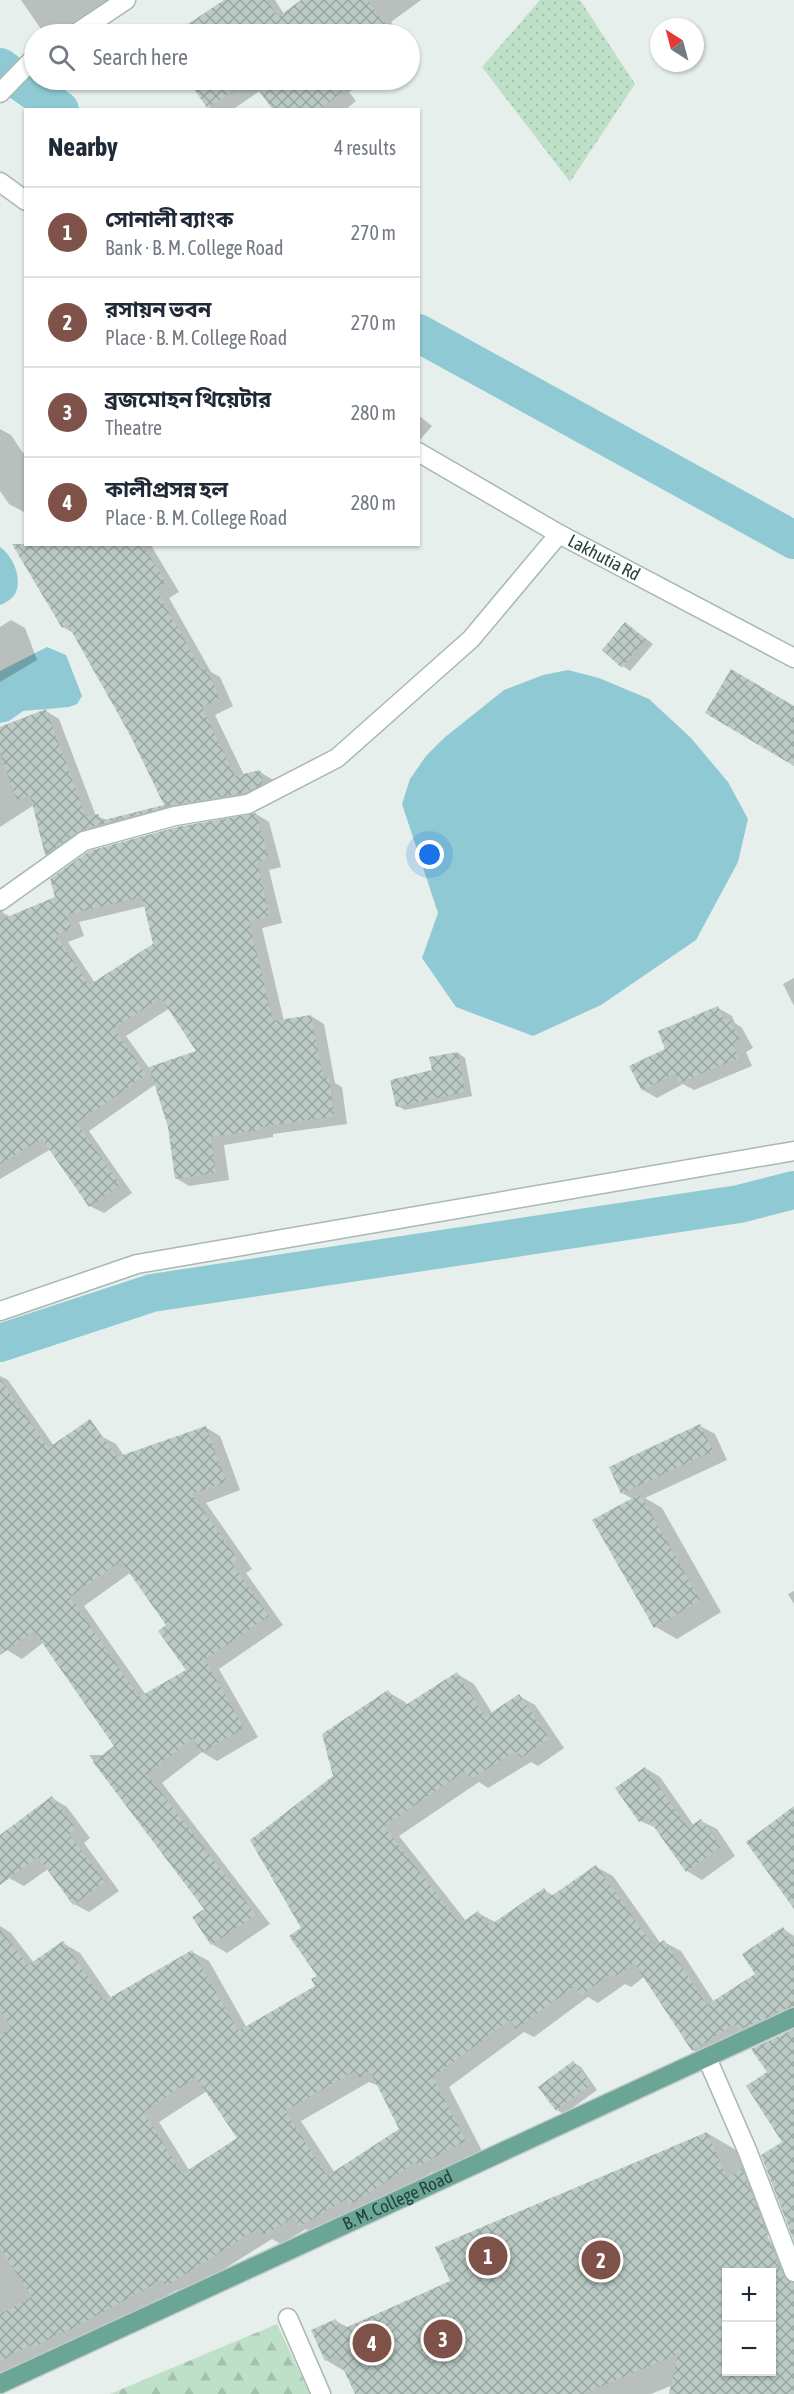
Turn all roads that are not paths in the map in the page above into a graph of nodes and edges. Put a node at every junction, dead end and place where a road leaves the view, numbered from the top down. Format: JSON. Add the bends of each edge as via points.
{"nodes":[{"id":1,"x":126,"y":0,"type":"edge"},
{"id":2,"x":90,"y":24,"type":"edge"},
{"id":3,"x":24,"y":68,"type":"edge"},
{"id":4,"x":0,"y":93,"type":"edge"},
{"id":5,"x":0,"y":182,"type":"edge"},
{"id":6,"x":24,"y":200,"type":"edge"},
{"id":7,"x":420,"y":453,"type":"edge"},
{"id":8,"x":559,"y":534,"type":"junction"},
{"id":9,"x":794,"y":658,"type":"edge"},
{"id":10,"x":0,"y":901,"type":"edge"},
{"id":11,"x":794,"y":1151,"type":"edge"},
{"id":12,"x":0,"y":1311,"type":"edge"},
{"id":13,"x":794,"y":2017,"type":"edge"},
{"id":14,"x":707,"y":2058,"type":"junction"},
{"id":15,"x":794,"y":2272,"type":"edge"},
{"id":16,"x":288,"y":2318,"type":"dead end"},
{"id":17,"x":0,"y":2384,"type":"edge"},
{"id":18,"x":321,"y":2394,"type":"edge"}],
"edges":[{"from":1,"to":2,"type":"street"},
{"from":3,"to":4,"type":"street"},
{"from":5,"to":6,"type":"street"},
{"from":7,"to":8,"type":"street","name":"Lakhutia Rd"},
{"from":8,"to":9,"type":"street","name":"Lakhutia Rd"},
{"from":8,"to":10,"type":"street","via":[[471,639],[337,758],[248,804],[175,816],[84,841]]},
{"from":11,"to":12,"type":"street","via":[[137,1264]]},
{"from":13,"to":14,"type":"main road","name":"B. M. College Road"},
{"from":14,"to":15,"type":"street"},
{"from":14,"to":17,"type":"main road","name":"B. M. College Road"},
{"from":16,"to":18,"type":"street"}]}
